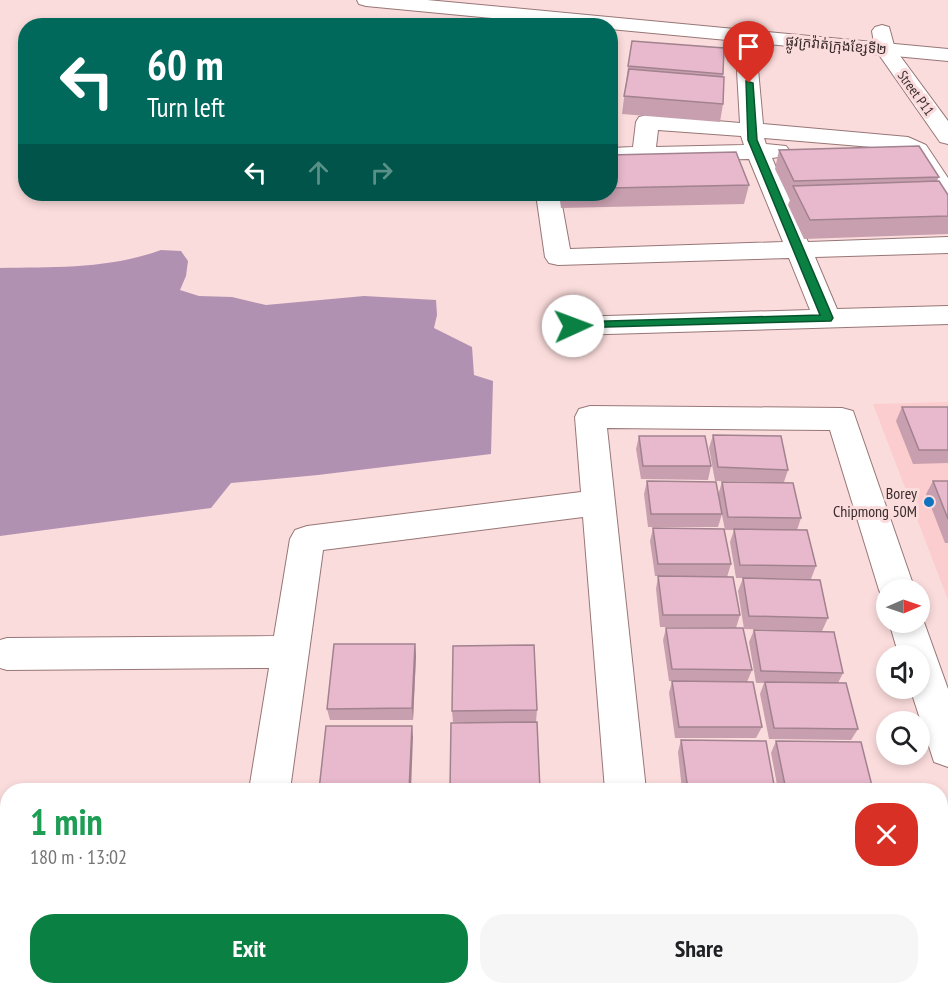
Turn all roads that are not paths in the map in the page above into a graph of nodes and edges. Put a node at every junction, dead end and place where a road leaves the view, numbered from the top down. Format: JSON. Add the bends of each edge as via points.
{"nodes":[{"id":1,"x":366,"y":0,"type":"edge"},
{"id":2,"x":554,"y":0,"type":"edge"},
{"id":3,"x":556,"y":18,"type":"edge"},
{"id":4,"x":618,"y":24,"type":"edge"},
{"id":5,"x":746,"y":36,"type":"junction"},
{"id":6,"x":948,"y":37,"type":"edge"},
{"id":7,"x":884,"y":40,"type":"junction"},
{"id":8,"x":948,"y":55,"type":"edge"},
{"id":9,"x":948,"y":137,"type":"edge"},
{"id":10,"x":755,"y":141,"type":"junction"},
{"id":11,"x":645,"y":154,"type":"junction"},
{"id":12,"x":618,"y":155,"type":"edge"},
{"id":13,"x":948,"y":197,"type":"edge"},
{"id":14,"x":549,"y":201,"type":"edge"},
{"id":15,"x":948,"y":245,"type":"edge"},
{"id":16,"x":799,"y":250,"type":"junction"},
{"id":17,"x":948,"y":315,"type":"edge"},
{"id":18,"x":827,"y":318,"type":"junction"},
{"id":19,"x":573,"y":326,"type":"dead end"},
{"id":20,"x":598,"y":503,"type":"junction"},
{"id":21,"x":893,"y":579,"type":"edge"},
{"id":22,"x":291,"y":652,"type":"junction"},
{"id":23,"x":7,"y":654,"type":"dead end"},
{"id":24,"x":930,"y":692,"type":"edge"},
{"id":25,"x":948,"y":749,"type":"edge"},
{"id":26,"x":271,"y":783,"type":"edge"},
{"id":27,"x":625,"y":783,"type":"edge"}],
"edges":[{"from":1,"to":3,"type":"street","name":"ផ្លូវក្រវ៉ាត់ក្រុងខ្សែទី២"},
{"from":2,"to":7,"type":"street","name":"ផ្លូវក្រវ៉ាត់ក្រុងខ្សែទី២"},
{"from":4,"to":5,"type":"street","name":"ផ្លូវក្រវ៉ាត់ក្រុងខ្សែទី២"},
{"from":5,"to":7,"type":"street","name":"ផ្លូវក្រវ៉ាត់ក្រុងខ្សែទី២"},
{"from":5,"to":10,"type":"street"},
{"from":6,"to":7,"type":"street","name":"ផ្លូវក្រវ៉ាត់ក្រុងខ្សែទី២"},
{"from":7,"to":8,"type":"street","name":"ផ្លូវក្រវ៉ាត់ក្រុងខ្សែទី២"},
{"from":7,"to":9,"type":"street","name":"Street P11"},
{"from":10,"to":11,"type":"street"},
{"from":10,"to":11,"type":"street","via":[[647,122]]},
{"from":10,"to":13,"type":"street","via":[[918,150]]},
{"from":10,"to":16,"type":"street"},
{"from":11,"to":12,"type":"street"},
{"from":14,"to":16,"type":"street","via":[[558,257]]},
{"from":15,"to":16,"type":"street"},
{"from":16,"to":18,"type":"street"},
{"from":17,"to":18,"type":"street"},
{"from":18,"to":19,"type":"street"},
{"from":20,"to":21,"type":"street","via":[[590,417],[842,419]]},
{"from":20,"to":22,"type":"street","via":[[307,539]]},
{"from":20,"to":27,"type":"street"},
{"from":22,"to":23,"type":"street"},
{"from":22,"to":26,"type":"street"},
{"from":24,"to":25,"type":"street"}]}
